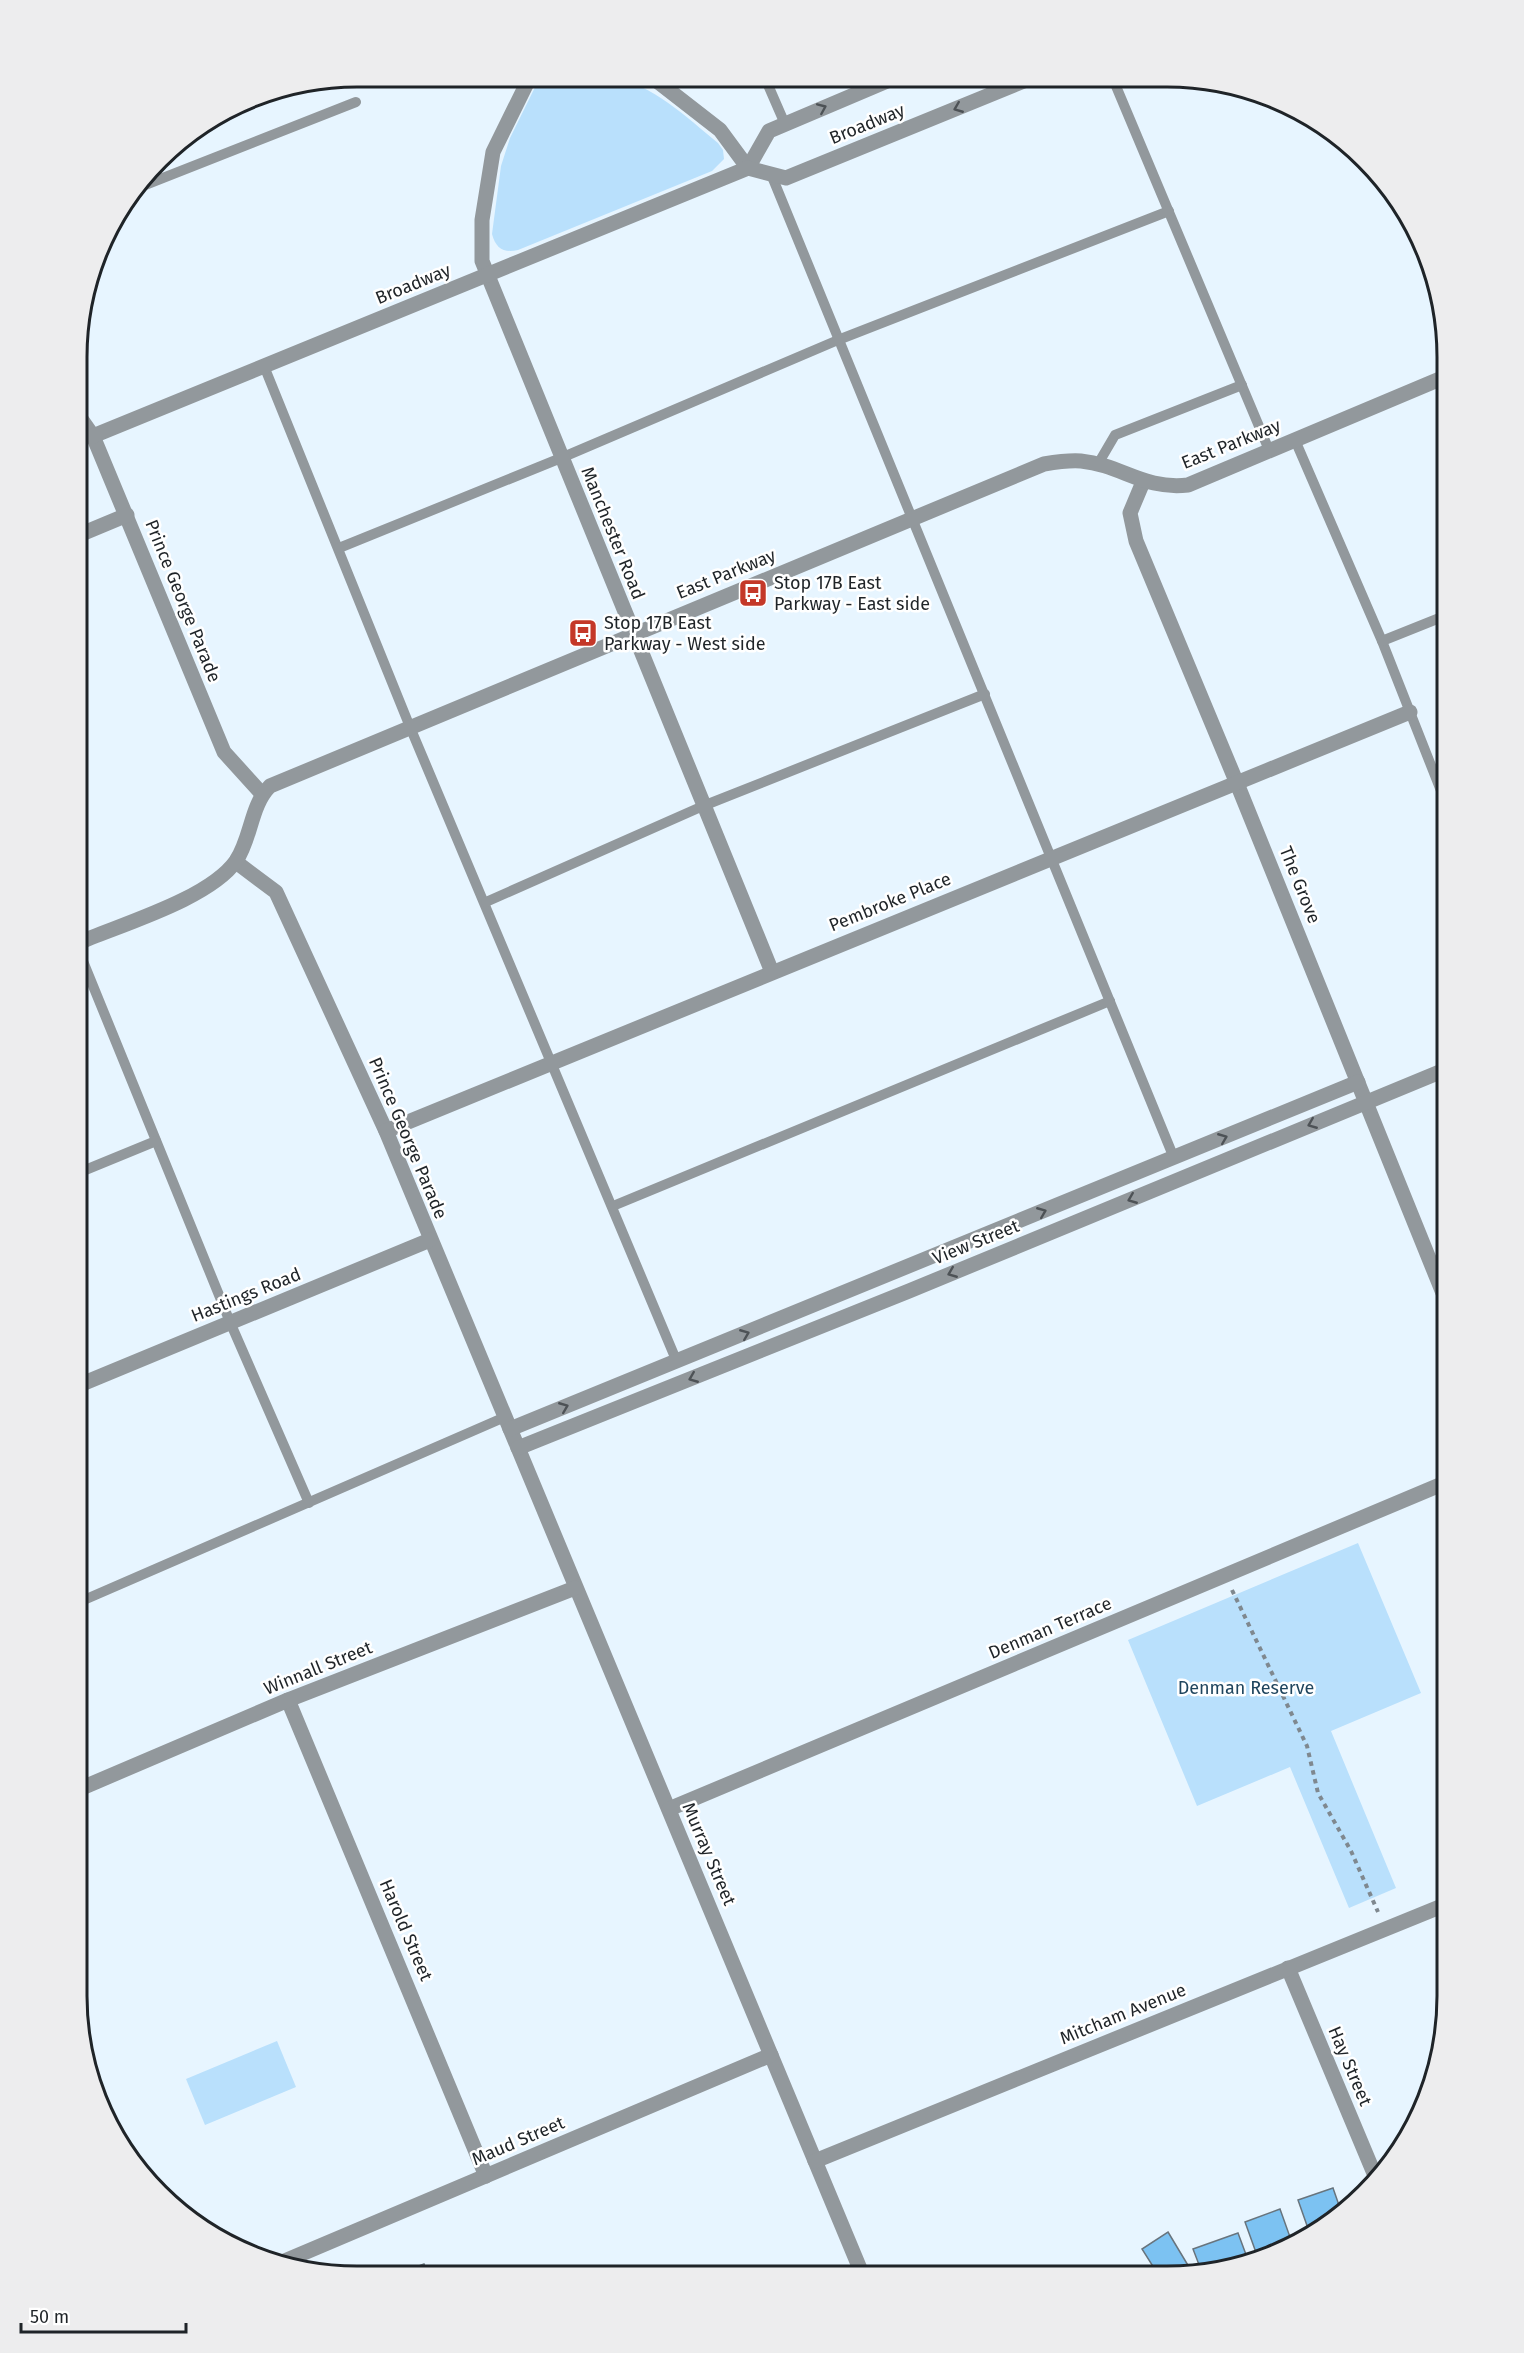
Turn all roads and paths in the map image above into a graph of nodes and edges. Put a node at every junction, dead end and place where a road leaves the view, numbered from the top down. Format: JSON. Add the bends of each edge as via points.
{"nodes":[{"id":1,"x":525,"y":87,"type":"edge"},
{"id":2,"x":666,"y":87,"type":"edge"},
{"id":3,"x":769,"y":87,"type":"edge"},
{"id":4,"x":873,"y":87,"type":"edge"},
{"id":5,"x":1010,"y":87,"type":"edge"},
{"id":6,"x":1116,"y":87,"type":"edge"},
{"id":7,"x":356,"y":102,"type":"dead end"},
{"id":8,"x":785,"y":124,"type":"junction"},
{"id":9,"x":748,"y":168,"type":"junction"},
{"id":10,"x":771,"y":174,"type":"junction"},
{"id":11,"x":151,"y":183,"type":"edge"},
{"id":12,"x":1169,"y":211,"type":"junction"},
{"id":13,"x":487,"y":274,"type":"junction"},
{"id":14,"x":838,"y":340,"type":"junction"},
{"id":15,"x":264,"y":366,"type":"junction"},
{"id":16,"x":1437,"y":381,"type":"edge"},
{"id":17,"x":1242,"y":386,"type":"junction"},
{"id":18,"x":87,"y":427,"type":"edge"},
{"id":19,"x":93,"y":436,"type":"junction"},
{"id":20,"x":1295,"y":440,"type":"junction"},
{"id":21,"x":1269,"y":450,"type":"junction"},
{"id":22,"x":561,"y":458,"type":"junction"},
{"id":23,"x":1098,"y":464,"type":"junction"},
{"id":24,"x":1143,"y":482,"type":"junction"},
{"id":25,"x":127,"y":515,"type":"junction"},
{"id":26,"x":911,"y":518,"type":"junction"},
{"id":27,"x":87,"y":532,"type":"edge"},
{"id":28,"x":339,"y":548,"type":"junction"},
{"id":29,"x":1437,"y":619,"type":"edge"},
{"id":30,"x":632,"y":634,"type":"junction"},
{"id":31,"x":1382,"y":641,"type":"junction"},
{"id":32,"x":985,"y":694,"type":"junction"},
{"id":33,"x":1410,"y":712,"type":"junction"},
{"id":34,"x":410,"y":727,"type":"junction"},
{"id":35,"x":1236,"y":781,"type":"junction"},
{"id":36,"x":1437,"y":781,"type":"edge"},
{"id":37,"x":262,"y":794,"type":"junction"},
{"id":38,"x":703,"y":806,"type":"junction"},
{"id":39,"x":1050,"y":858,"type":"junction"},
{"id":40,"x":236,"y":862,"type":"junction"},
{"id":41,"x":486,"y":902,"type":"junction"},
{"id":42,"x":87,"y":939,"type":"edge"},
{"id":43,"x":87,"y":971,"type":"edge"},
{"id":44,"x":772,"y":972,"type":"junction"},
{"id":45,"x":1110,"y":1000,"type":"junction"},
{"id":46,"x":553,"y":1062,"type":"junction"},
{"id":47,"x":1437,"y":1073,"type":"edge"},
{"id":48,"x":1358,"y":1082,"type":"junction"},
{"id":49,"x":1366,"y":1102,"type":"junction"},
{"id":50,"x":386,"y":1131,"type":"junction"},
{"id":51,"x":156,"y":1141,"type":"junction"},
{"id":52,"x":1174,"y":1158,"type":"junction"},
{"id":53,"x":87,"y":1169,"type":"edge"},
{"id":54,"x":613,"y":1206,"type":"junction"},
{"id":55,"x":430,"y":1240,"type":"junction"},
{"id":56,"x":1437,"y":1278,"type":"edge"},
{"id":57,"x":230,"y":1322,"type":"junction"},
{"id":58,"x":677,"y":1362,"type":"junction"},
{"id":59,"x":87,"y":1382,"type":"edge"},
{"id":60,"x":508,"y":1423,"type":"junction"},
{"id":61,"x":518,"y":1448,"type":"junction"},
{"id":62,"x":1437,"y":1486,"type":"edge"},
{"id":63,"x":309,"y":1503,"type":"junction"},
{"id":64,"x":1225,"y":1576,"type":"junction"},
{"id":65,"x":575,"y":1588,"type":"junction"},
{"id":66,"x":87,"y":1599,"type":"edge"},
{"id":67,"x":288,"y":1700,"type":"junction"},
{"id":68,"x":87,"y":1786,"type":"edge"},
{"id":69,"x":669,"y":1809,"type":"junction"},
{"id":70,"x":1437,"y":1908,"type":"edge"},
{"id":71,"x":1385,"y":1929,"type":"junction"},
{"id":72,"x":1288,"y":1968,"type":"junction"},
{"id":73,"x":771,"y":2055,"type":"junction"},
{"id":74,"x":815,"y":2161,"type":"junction"},
{"id":75,"x":1373,"y":2170,"type":"edge"},
{"id":76,"x":486,"y":2176,"type":"junction"},
{"id":77,"x":292,"y":2258,"type":"edge"},
{"id":78,"x":859,"y":2266,"type":"edge"}],
"edges":[{"from":1,"to":13,"type":"street","name":"Manchester Road","via":[[494,152],[480,247]]},
{"from":2,"to":9,"type":"street","via":[[720,130]]},
{"from":3,"to":8,"type":"lane"},
{"from":8,"to":4,"type":"street","name":"Broadway","one_way":true},
{"from":5,"to":10,"type":"street","name":"Broadway","one_way":true,"via":[[786,178]]},
{"from":6,"to":12,"type":"lane"},
{"from":7,"to":11,"type":"lane"},
{"from":8,"to":9,"type":"street","name":"Broadway","via":[[769,130]]},
{"from":9,"to":10,"type":"street","name":"Broadway"},
{"from":9,"to":13,"type":"street","name":"Broadway"},
{"from":10,"to":14,"type":"lane"},
{"from":12,"to":14,"type":"lane"},
{"from":12,"to":17,"type":"lane"},
{"from":13,"to":15,"type":"street","name":"Broadway"},
{"from":13,"to":22,"type":"street","name":"Manchester Road"},
{"from":14,"to":22,"type":"lane"},
{"from":14,"to":26,"type":"lane"},
{"from":15,"to":19,"type":"street","name":"Broadway"},
{"from":15,"to":28,"type":"lane"},
{"from":16,"to":20,"type":"street","name":"East Parkway"},
{"from":17,"to":21,"type":"lane"},
{"from":17,"to":23,"type":"lane","via":[[1115,435]]},
{"from":18,"to":19,"type":"street","name":"Prince George Parade"},
{"from":19,"to":25,"type":"street","name":"Prince George Parade"},
{"from":20,"to":21,"type":"street","name":"East Parkway"},
{"from":20,"to":31,"type":"lane"},
{"from":21,"to":24,"type":"street","name":"East Parkway","via":[[1188,485],[1172,487]]},
{"from":22,"to":28,"type":"lane"},
{"from":22,"to":30,"type":"street","name":"Manchester Road"},
{"from":23,"to":24,"type":"street","name":"East Parkway"},
{"from":23,"to":26,"type":"street","name":"East Parkway","via":[[1044,464]]},
{"from":24,"to":35,"type":"street","name":"The Grove","via":[[1130,513],[1136,541]]},
{"from":25,"to":27,"type":"street"},
{"from":25,"to":37,"type":"street","name":"Prince George Parade","via":[[224,752]]},
{"from":26,"to":30,"type":"street","name":"East Parkway"},
{"from":26,"to":32,"type":"lane"},
{"from":28,"to":34,"type":"lane"},
{"from":29,"to":31,"type":"lane"},
{"from":30,"to":34,"type":"street","name":"East Parkway"},
{"from":30,"to":38,"type":"street","name":"Manchester Road"},
{"from":31,"to":33,"type":"lane"},
{"from":32,"to":38,"type":"lane"},
{"from":32,"to":39,"type":"lane"},
{"from":33,"to":35,"type":"street","name":"Pembroke Place"},
{"from":33,"to":36,"type":"lane"},
{"from":34,"to":37,"type":"street","name":"East Parkway","via":[[285,779]]},
{"from":34,"to":41,"type":"lane"},
{"from":35,"to":39,"type":"street","name":"Pembroke Place"},
{"from":35,"to":48,"type":"street","name":"The Grove"},
{"from":37,"to":40,"type":"street"},
{"from":38,"to":41,"type":"lane"},
{"from":38,"to":44,"type":"street","name":"Manchester Road"},
{"from":39,"to":44,"type":"street","name":"Pembroke Place"},
{"from":39,"to":45,"type":"lane"},
{"from":40,"to":42,"type":"street","via":[[223,876],[193,895]]},
{"from":40,"to":50,"type":"street","name":"Prince George Parade","via":[[276,892]]},
{"from":41,"to":46,"type":"lane"},
{"from":43,"to":51,"type":"lane"},
{"from":44,"to":46,"type":"street","name":"Pembroke Place"},
{"from":45,"to":52,"type":"lane"},
{"from":45,"to":54,"type":"lane"},
{"from":46,"to":50,"type":"street","name":"Pembroke Place"},
{"from":46,"to":54,"type":"lane"},
{"from":47,"to":49,"type":"street","name":"View Street"},
{"from":48,"to":49,"type":"street","name":"The Grove"},
{"from":52,"to":48,"type":"street","name":"View Street","one_way":true},
{"from":49,"to":56,"type":"street","name":"The Grove"},
{"from":49,"to":61,"type":"street","name":"View Street","one_way":true},
{"from":50,"to":55,"type":"street","name":"Prince George Parade"},
{"from":51,"to":53,"type":"lane"},
{"from":51,"to":57,"type":"lane"},
{"from":58,"to":52,"type":"street","name":"View Street","one_way":true},
{"from":54,"to":58,"type":"lane"},
{"from":55,"to":57,"type":"street","name":"Hastings Road"},
{"from":55,"to":60,"type":"street","name":"Prince George Parade"},
{"from":57,"to":59,"type":"street","name":"Hastings Road"},
{"from":57,"to":63,"type":"lane"},
{"from":60,"to":58,"type":"street","name":"View Street","one_way":true},
{"from":60,"to":61,"type":"street","name":"Prince George Parade"},
{"from":60,"to":63,"type":"lane"},
{"from":61,"to":65,"type":"street","name":"Murray Street"},
{"from":62,"to":64,"type":"street","name":"Denman Terrace"},
{"from":63,"to":66,"type":"lane"},
{"from":64,"to":69,"type":"street","name":"Denman Terrace"},
{"from":64,"to":71,"type":"path","via":[[1307,1746],[1318,1793],[1356,1862]]},
{"from":65,"to":67,"type":"street","name":"Winnall Street"},
{"from":65,"to":69,"type":"street","name":"Murray Street"},
{"from":67,"to":68,"type":"street","name":"Winnall Street"},
{"from":67,"to":76,"type":"street","name":"Harold Street"},
{"from":69,"to":73,"type":"street","name":"Murray Street"},
{"from":70,"to":71,"type":"street","name":"Mitcham Avenue"},
{"from":71,"to":72,"type":"street","name":"Mitcham Avenue"},
{"from":72,"to":74,"type":"street","name":"Mitcham Avenue"},
{"from":72,"to":75,"type":"street","name":"Hay Street"},
{"from":73,"to":74,"type":"street","name":"Murray Street"},
{"from":73,"to":76,"type":"street","name":"Maud Street"},
{"from":74,"to":78,"type":"street","name":"Murray Street"},
{"from":76,"to":77,"type":"street","name":"Maud Street"}]}
